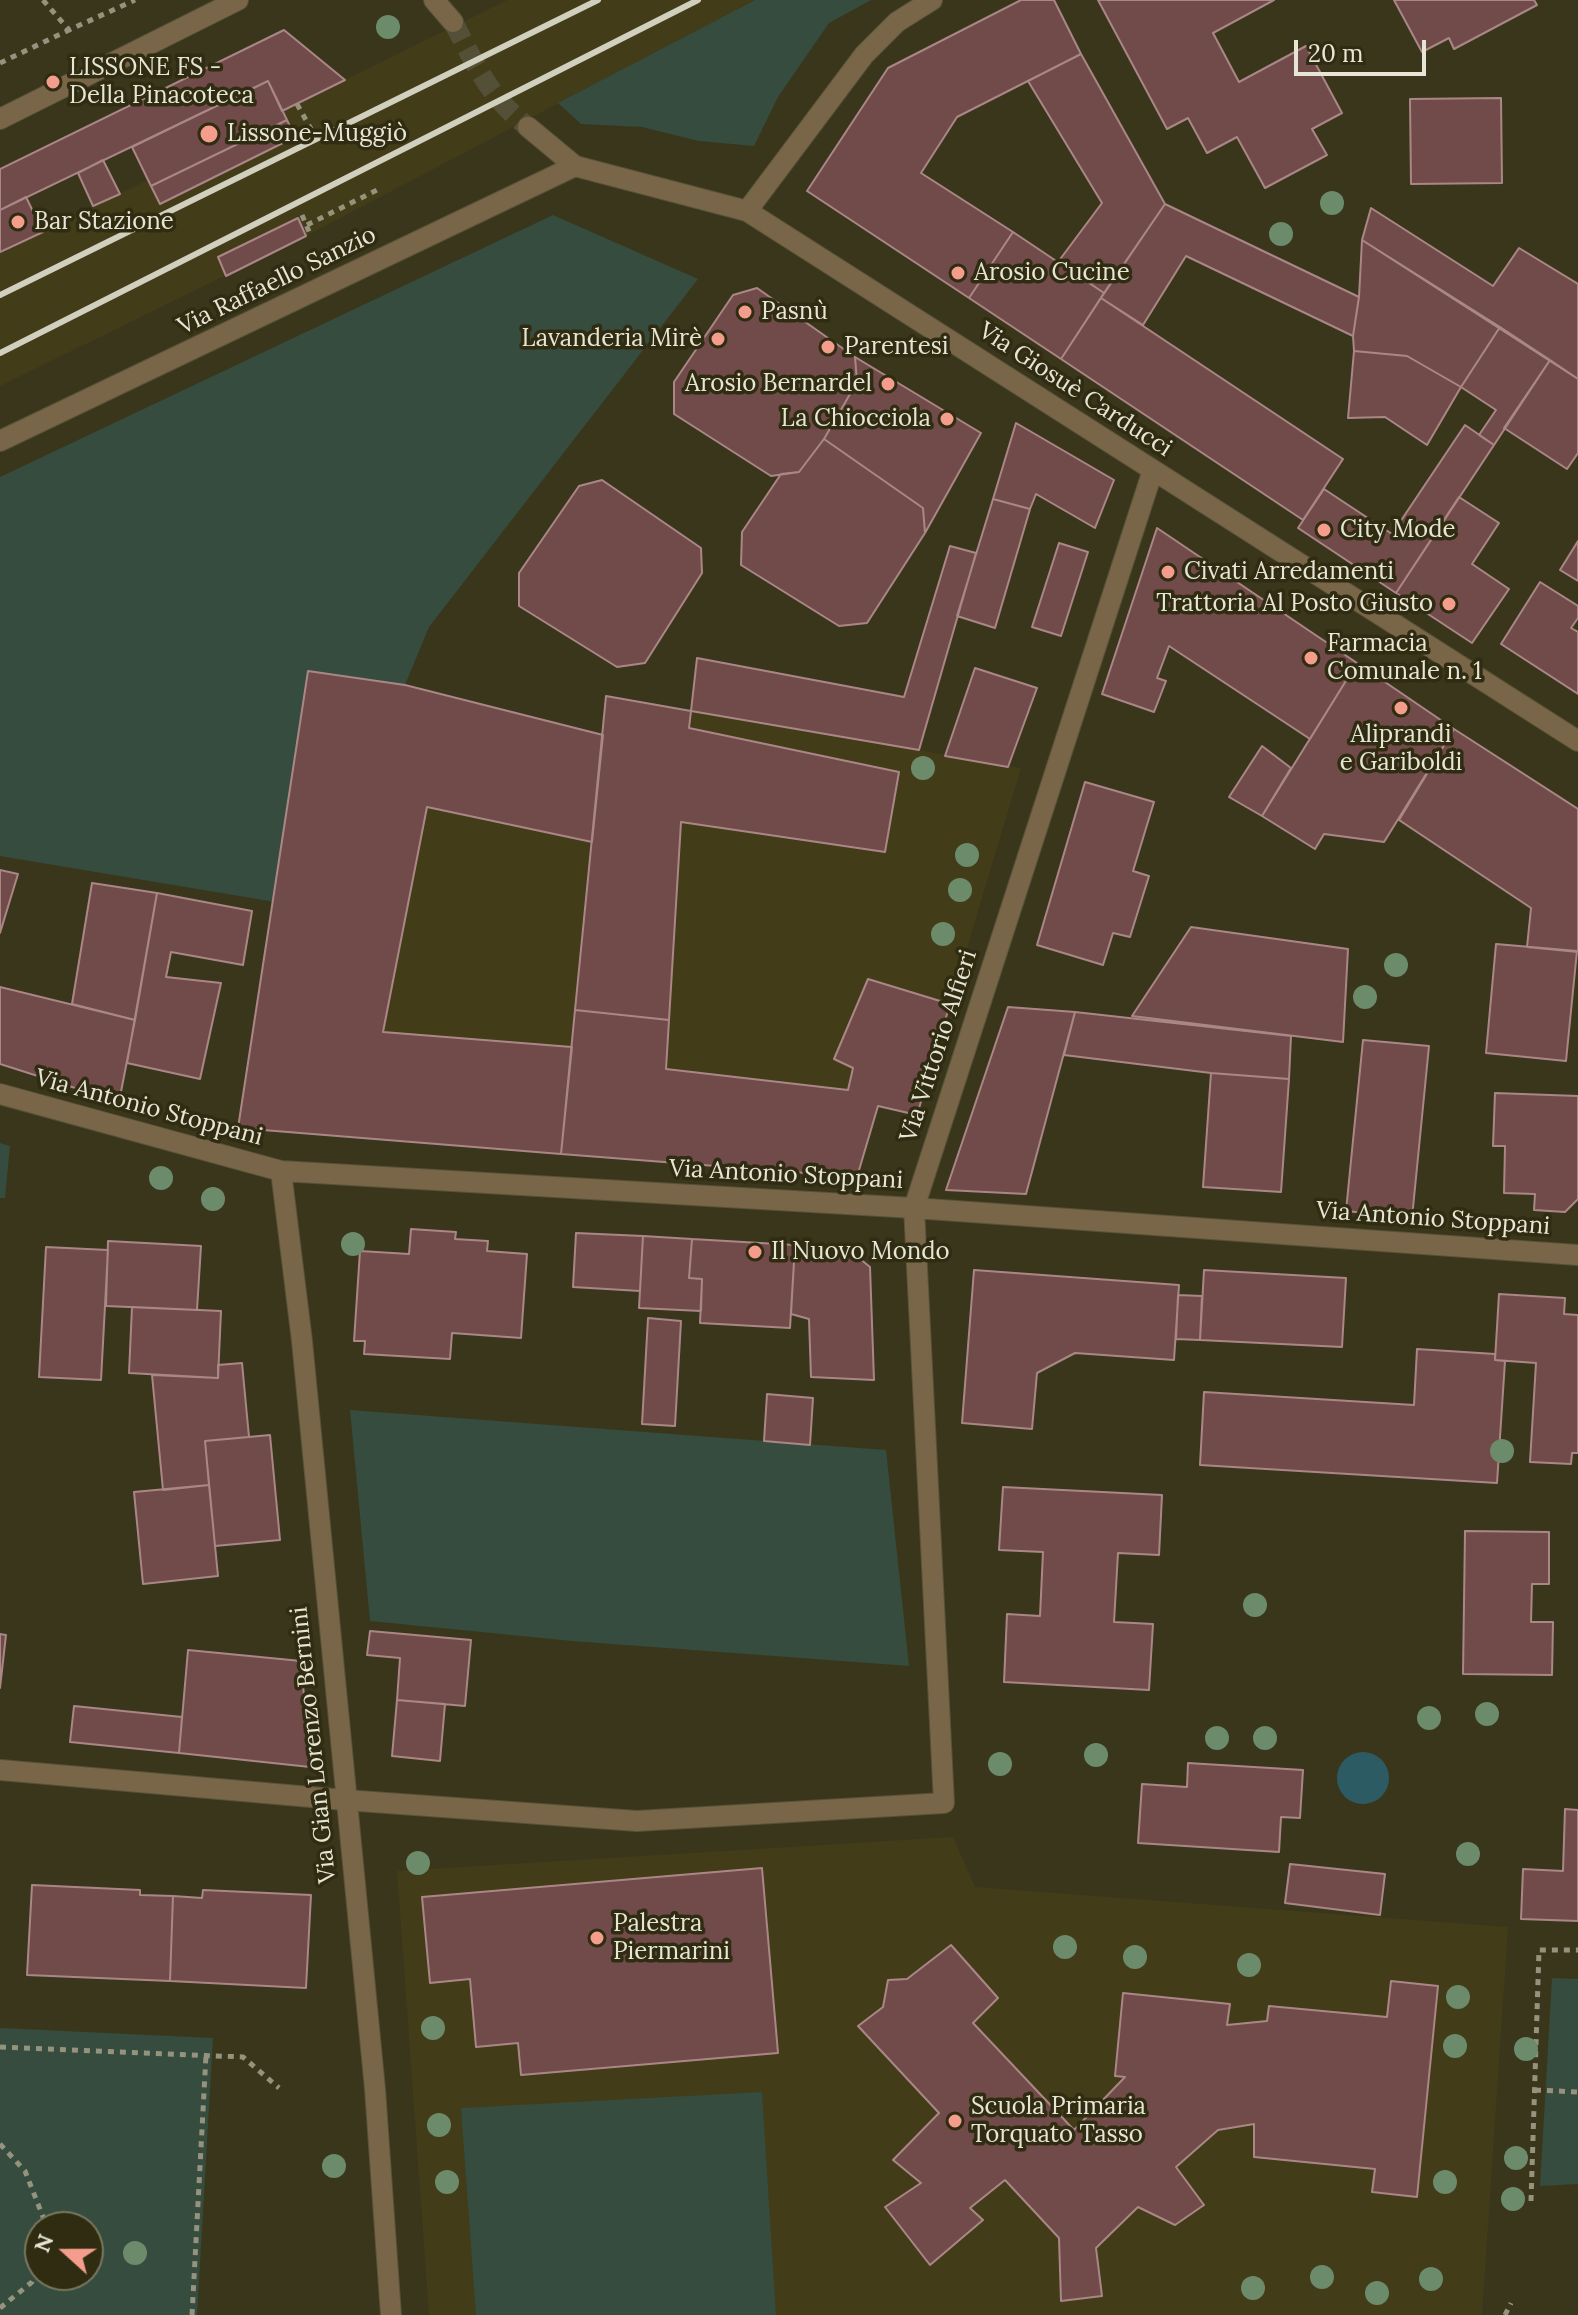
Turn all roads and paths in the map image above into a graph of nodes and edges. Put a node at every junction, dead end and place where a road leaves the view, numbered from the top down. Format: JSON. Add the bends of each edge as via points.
{"nodes":[{"id":1,"x":43,"y":0,"type":"edge"},
{"id":2,"x":135,"y":0,"type":"edge"},
{"id":3,"x":238,"y":0,"type":"edge"},
{"id":4,"x":434,"y":0,"type":"edge"},
{"id":5,"x":932,"y":0,"type":"edge"},
{"id":6,"x":453,"y":22,"type":"tunnel mouth"},
{"id":7,"x":69,"y":30,"type":"junction"},
{"id":8,"x":0,"y":63,"type":"edge"},
{"id":9,"x":297,"y":104,"type":"dead end"},
{"id":10,"x":0,"y":119,"type":"edge"},
{"id":11,"x":528,"y":127,"type":"tunnel mouth"},
{"id":12,"x":311,"y":129,"type":"dead end"},
{"id":13,"x":575,"y":166,"type":"junction"},
{"id":14,"x":379,"y":189,"type":"dead end"},
{"id":15,"x":747,"y":211,"type":"junction"},
{"id":16,"x":302,"y":215,"type":"dead end"},
{"id":17,"x":307,"y":225,"type":"junction"},
{"id":18,"x":310,"y":234,"type":"dead end"},
{"id":19,"x":0,"y":441,"type":"edge"},
{"id":20,"x":1153,"y":470,"type":"junction"},
{"id":21,"x":1578,"y":741,"type":"edge"},
{"id":22,"x":0,"y":1094,"type":"edge"},
{"id":23,"x":281,"y":1171,"type":"junction"},
{"id":24,"x":914,"y":1208,"type":"junction"},
{"id":25,"x":1578,"y":1255,"type":"edge"},
{"id":26,"x":0,"y":1770,"type":"edge"},
{"id":27,"x":345,"y":1800,"type":"junction"},
{"id":28,"x":1578,"y":1950,"type":"edge"},
{"id":29,"x":0,"y":2047,"type":"edge"},
{"id":30,"x":206,"y":2055,"type":"junction"},
{"id":31,"x":279,"y":2088,"type":"dead end"},
{"id":32,"x":1535,"y":2090,"type":"junction"},
{"id":33,"x":1578,"y":2092,"type":"edge"},
{"id":34,"x":0,"y":2144,"type":"edge"},
{"id":35,"x":1531,"y":2201,"type":"dead end"},
{"id":36,"x":41,"y":2211,"type":"edge"},
{"id":37,"x":24,"y":2288,"type":"edge"},
{"id":38,"x":1511,"y":2303,"type":"dead end"},
{"id":39,"x":0,"y":2308,"type":"edge"},
{"id":40,"x":192,"y":2315,"type":"edge"},
{"id":41,"x":391,"y":2315,"type":"edge"},
{"id":42,"x":1505,"y":2315,"type":"edge"}],
"edges":[{"from":1,"to":7,"type":"path"},
{"from":2,"to":7,"type":"path"},
{"from":3,"to":10,"type":"street"},
{"from":4,"to":6,"type":"street"},
{"from":5,"to":15,"type":"street","via":[[897,22],[864,55]]},
{"from":7,"to":8,"type":"path"},
{"from":9,"to":12,"type":"path"},
{"from":11,"to":13,"type":"street","name":"Via Giosuè Carducci"},
{"from":13,"to":15,"type":"street","name":"Via Giosuè Carducci"},
{"from":13,"to":19,"type":"street","name":"Via Raffaello Sanzio"},
{"from":14,"to":17,"type":"path"},
{"from":15,"to":20,"type":"street","name":"Via Giosuè Carducci"},
{"from":16,"to":17,"type":"path"},
{"from":17,"to":18,"type":"path"},
{"from":20,"to":21,"type":"street","name":"Via Giosuè Carducci"},
{"from":20,"to":24,"type":"street","name":"Via Vittorio Alfieri"},
{"from":22,"to":23,"type":"street","name":"Via Antonio Stoppani"},
{"from":23,"to":24,"type":"street","name":"Via Antonio Stoppani"},
{"from":23,"to":27,"type":"street","name":"Via Gian Lorenzo Bernini"},
{"from":24,"to":25,"type":"street","name":"Via Antonio Stoppani"},
{"from":24,"to":27,"type":"street","name":"Via Vittorio Alfieri","via":[[944,1803],[637,1821]]},
{"from":26,"to":27,"type":"street"},
{"from":27,"to":41,"type":"street","name":"Via Gian Lorenzo Bernini","via":[[375,2089]]},
{"from":28,"to":32,"type":"path","via":[[1539,1950]]},
{"from":29,"to":30,"type":"path"},
{"from":30,"to":31,"type":"path","via":[[243,2057]]},
{"from":30,"to":40,"type":"path"},
{"from":32,"to":33,"type":"path"},
{"from":32,"to":35,"type":"path"},
{"from":34,"to":36,"type":"path","via":[[25,2171]]},
{"from":37,"to":39,"type":"path"},
{"from":38,"to":42,"type":"path"}]}
